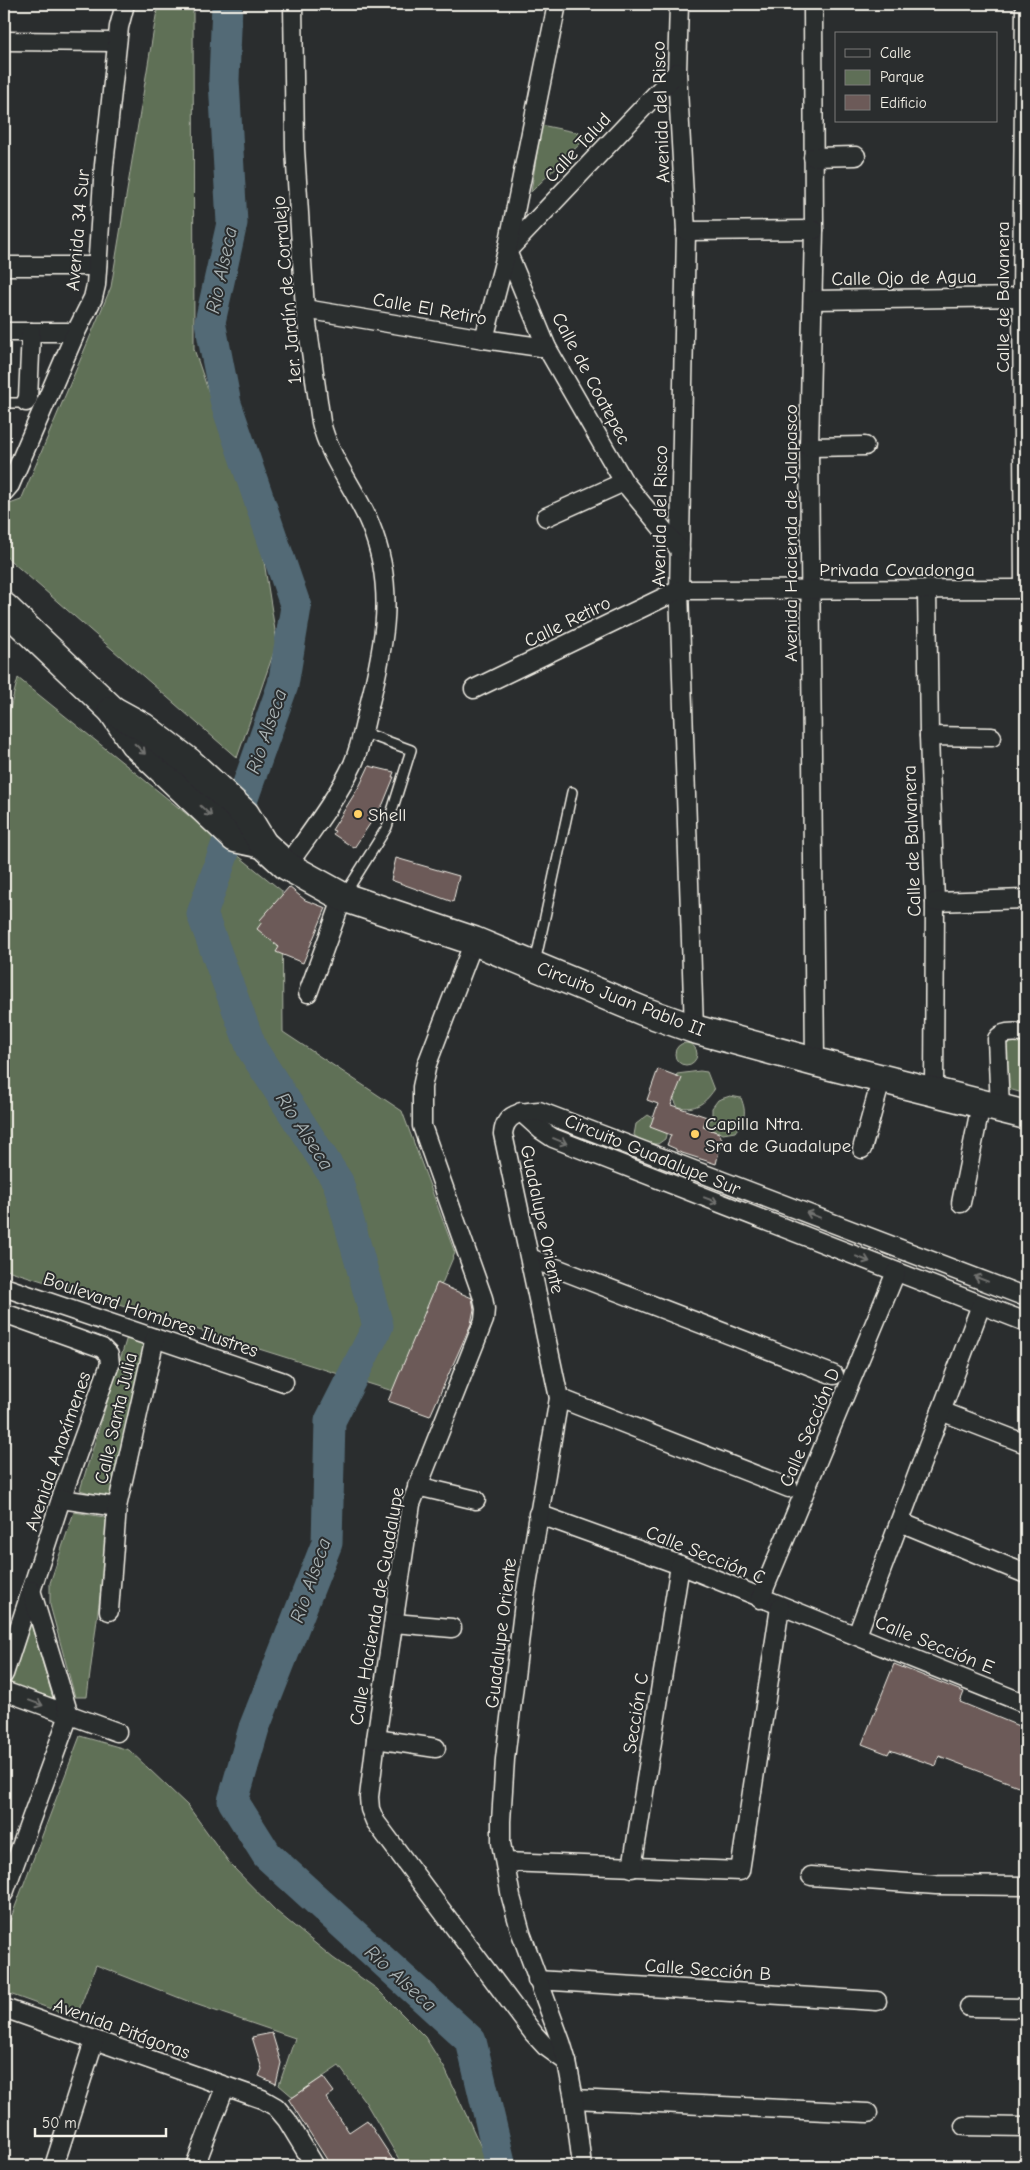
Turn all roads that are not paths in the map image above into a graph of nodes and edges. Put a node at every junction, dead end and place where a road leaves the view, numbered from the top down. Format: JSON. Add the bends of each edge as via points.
{"nodes":[{"id":1,"x":115,"y":4,"type":"edge"},
{"id":2,"x":125,"y":4,"type":"edge"},
{"id":3,"x":293,"y":4,"type":"edge"},
{"id":4,"x":557,"y":4,"type":"edge"},
{"id":5,"x":679,"y":4,"type":"edge"},
{"id":6,"x":813,"y":4,"type":"edge"},
{"id":7,"x":1024,"y":4,"type":"edge"},
{"id":8,"x":118,"y":35,"type":"junction"},
{"id":9,"x":4,"y":41,"type":"edge"},
{"id":10,"x":677,"y":72,"type":"junction"},
{"id":11,"x":856,"y":156,"type":"dead end"},
{"id":12,"x":813,"y":157,"type":"junction"},
{"id":13,"x":814,"y":230,"type":"junction"},
{"id":14,"x":686,"y":231,"type":"junction"},
{"id":15,"x":508,"y":250,"type":"junction"},
{"id":16,"x":4,"y":266,"type":"edge"},
{"id":17,"x":97,"y":266,"type":"junction"},
{"id":18,"x":1024,"y":296,"type":"edge"},
{"id":19,"x":813,"y":300,"type":"junction"},
{"id":20,"x":305,"y":309,"type":"junction"},
{"id":21,"x":4,"y":332,"type":"edge"},
{"id":22,"x":31,"y":332,"type":"junction"},
{"id":23,"x":76,"y":332,"type":"junction"},
{"id":24,"x":484,"y":340,"type":"junction"},
{"id":25,"x":547,"y":348,"type":"junction"},
{"id":26,"x":4,"y":402,"type":"edge"},
{"id":27,"x":26,"y":402,"type":"joint"},
{"id":28,"x":1025,"y":409,"type":"edge"},
{"id":29,"x":865,"y":446,"type":"dead end"},
{"id":30,"x":809,"y":447,"type":"junction"},
{"id":31,"x":624,"y":482,"type":"junction"},
{"id":32,"x":4,"y":492,"type":"edge"},
{"id":33,"x":546,"y":517,"type":"dead end"},
{"id":34,"x":680,"y":550,"type":"junction"},
{"id":35,"x":1025,"y":589,"type":"edge"},
{"id":36,"x":679,"y":590,"type":"junction"},
{"id":37,"x":811,"y":590,"type":"junction"},
{"id":38,"x":927,"y":590,"type":"junction"},
{"id":39,"x":4,"y":607,"type":"edge"},
{"id":40,"x":474,"y":689,"type":"dead end"},
{"id":41,"x":362,"y":732,"type":"junction"},
{"id":42,"x":929,"y":736,"type":"junction"},
{"id":43,"x":992,"y":737,"type":"dead end"},
{"id":44,"x":572,"y":792,"type":"dead end"},
{"id":45,"x":287,"y":866,"type":"junction"},
{"id":46,"x":343,"y":897,"type":"junction"},
{"id":47,"x":1026,"y":899,"type":"edge"},
{"id":48,"x":935,"y":902,"type":"junction"},
{"id":49,"x":474,"y":941,"type":"junction"},
{"id":50,"x":535,"y":965,"type":"junction"},
{"id":51,"x":308,"y":993,"type":"dead end"},
{"id":52,"x":694,"y":1029,"type":"junction"},
{"id":53,"x":1026,"y":1033,"type":"edge"},
{"id":54,"x":815,"y":1062,"type":"junction"},
{"id":55,"x":882,"y":1077,"type":"junction"},
{"id":56,"x":934,"y":1091,"type":"junction"},
{"id":57,"x":991,"y":1106,"type":"junction"},
{"id":58,"x":521,"y":1112,"type":"junction"},
{"id":59,"x":1026,"y":1115,"type":"edge"},
{"id":60,"x":862,"y":1149,"type":"dead end"},
{"id":61,"x":961,"y":1203,"type":"dead end"},
{"id":62,"x":786,"y":1205,"type":"junction"},
{"id":63,"x":779,"y":1226,"type":"junction"},
{"id":64,"x":530,"y":1258,"type":"junction"},
{"id":65,"x":896,"y":1272,"type":"junction"},
{"id":66,"x":4,"y":1287,"type":"edge"},
{"id":67,"x":1026,"y":1297,"type":"edge"},
{"id":68,"x":981,"y":1305,"type":"junction"},
{"id":69,"x":4,"y":1313,"type":"edge"},
{"id":70,"x":1026,"y":1322,"type":"edge"},
{"id":71,"x":155,"y":1338,"type":"junction"},
{"id":72,"x":834,"y":1375,"type":"dead end"},
{"id":73,"x":284,"y":1382,"type":"dead end"},
{"id":74,"x":559,"y":1398,"type":"junction"},
{"id":75,"x":941,"y":1411,"type":"junction"},
{"id":76,"x":1026,"y":1444,"type":"edge"},
{"id":77,"x":417,"y":1486,"type":"junction"},
{"id":78,"x":789,"y":1488,"type":"dead end"},
{"id":79,"x":61,"y":1499,"type":"junction"},
{"id":80,"x":476,"y":1500,"type":"dead end"},
{"id":81,"x":117,"y":1507,"type":"junction"},
{"id":82,"x":538,"y":1514,"type":"junction"},
{"id":83,"x":900,"y":1522,"type":"junction"},
{"id":84,"x":680,"y":1565,"type":"junction"},
{"id":85,"x":1026,"y":1574,"type":"edge"},
{"id":86,"x":31,"y":1590,"type":"junction"},
{"id":87,"x":760,"y":1599,"type":"junction"},
{"id":88,"x":780,"y":1607,"type":"junction"},
{"id":89,"x":109,"y":1611,"type":"dead end"},
{"id":90,"x":394,"y":1624,"type":"junction"},
{"id":91,"x":452,"y":1628,"type":"dead end"},
{"id":92,"x":857,"y":1635,"type":"junction"},
{"id":93,"x":4,"y":1669,"type":"edge"},
{"id":94,"x":4,"y":1691,"type":"edge"},
{"id":95,"x":1026,"y":1704,"type":"edge"},
{"id":96,"x":69,"y":1715,"type":"junction"},
{"id":97,"x":117,"y":1732,"type":"dead end"},
{"id":98,"x":376,"y":1739,"type":"junction"},
{"id":99,"x":436,"y":1748,"type":"dead end"},
{"id":100,"x":505,"y":1862,"type":"junction"},
{"id":101,"x":632,"y":1868,"type":"junction"},
{"id":102,"x":812,"y":1876,"type":"dead end"},
{"id":103,"x":1026,"y":1886,"type":"edge"},
{"id":104,"x":4,"y":1893,"type":"edge"},
{"id":105,"x":537,"y":1980,"type":"junction"},
{"id":106,"x":878,"y":2001,"type":"dead end"},
{"id":107,"x":969,"y":2007,"type":"dead end"},
{"id":108,"x":4,"y":2008,"type":"edge"},
{"id":109,"x":1026,"y":2008,"type":"edge"},
{"id":110,"x":94,"y":2041,"type":"junction"},
{"id":111,"x":567,"y":2062,"type":"junction"},
{"id":112,"x":225,"y":2087,"type":"junction"},
{"id":113,"x":574,"y":2099,"type":"junction"},
{"id":114,"x":868,"y":2113,"type":"dead end"},
{"id":115,"x":964,"y":2126,"type":"dead end"},
{"id":116,"x":1026,"y":2127,"type":"edge"},
{"id":117,"x":54,"y":2166,"type":"edge"},
{"id":118,"x":195,"y":2166,"type":"edge"},
{"id":119,"x":315,"y":2166,"type":"edge"},
{"id":120,"x":582,"y":2166,"type":"edge"}],
"edges":[{"from":1,"to":8,"type":"street","name":"Avenida 34 Sur"},
{"from":2,"to":8,"type":"street"},
{"from":3,"to":20,"type":"street","name":"1er. Jardín de Corralejo","via":[[295,150]]},
{"from":4,"to":15,"type":"street"},
{"from":5,"to":10,"type":"street","name":"Avenida del Risco"},
{"from":6,"to":12,"type":"street","name":"Avenida Hacienda de Jalapasco"},
{"from":7,"to":18,"type":"street","name":"Calle de Balvanera"},
{"from":8,"to":9,"type":"street"},
{"from":8,"to":17,"type":"street","name":"Avenida 34 Sur"},
{"from":10,"to":14,"type":"street","name":"Avenida del Risco"},
{"from":10,"to":15,"type":"street","name":"Calle Talud"},
{"from":11,"to":12,"type":"street"},
{"from":12,"to":13,"type":"street","name":"Avenida Hacienda de Jalapasco"},
{"from":13,"to":14,"type":"street"},
{"from":13,"to":19,"type":"street","name":"Avenida Hacienda de Jalapasco"},
{"from":14,"to":34,"type":"street","name":"Avenida del Risco"},
{"from":15,"to":24,"type":"street"},
{"from":15,"to":25,"type":"street","name":"Calle de Coatepec"},
{"from":16,"to":17,"type":"street"},
{"from":17,"to":23,"type":"street","name":"Avenida 34 Sur","via":[[93,298]]},
{"from":18,"to":19,"type":"street","name":"Calle Ojo de Agua"},
{"from":18,"to":28,"type":"street","name":"Calle de Balvanera"},
{"from":19,"to":30,"type":"street","name":"Avenida Hacienda de Jalapasco"},
{"from":20,"to":24,"type":"street","name":"Calle El Retiro"},
{"from":20,"to":41,"type":"street","name":"1er. Jardín de Corralejo","via":[[323,431],[370,524],[380,554],[386,590],[382,652]]},
{"from":21,"to":22,"type":"street"},
{"from":22,"to":23,"type":"street"},
{"from":22,"to":27,"type":"street"},
{"from":23,"to":32,"type":"street","name":"Avenida 34 Sur","via":[[10,485]]},
{"from":24,"to":25,"type":"street","name":"Calle El Retiro"},
{"from":25,"to":31,"type":"street","name":"Calle de Coatepec"},
{"from":26,"to":27,"type":"lane"},
{"from":28,"to":35,"type":"street","name":"Calle de Balvanera"},
{"from":29,"to":30,"type":"street"},
{"from":30,"to":37,"type":"street","name":"Avenida Hacienda de Jalapasco"},
{"from":31,"to":33,"type":"street"},
{"from":31,"to":34,"type":"street","name":"Calle de Coatepec"},
{"from":34,"to":36,"type":"street","name":"Avenida del Risco"},
{"from":35,"to":38,"type":"street","name":"Privada Covadonga"},
{"from":36,"to":37,"type":"street","name":"Privada Covadonga"},
{"from":36,"to":40,"type":"street","name":"Calle Retiro"},
{"from":36,"to":52,"type":"street","name":"Avenida del Risco"},
{"from":37,"to":38,"type":"street","name":"Privada Covadonga"},
{"from":37,"to":54,"type":"street","name":"Avenida Hacienda de Jalapasco"},
{"from":38,"to":42,"type":"street","name":"Calle de Balvanera"},
{"from":39,"to":45,"type":"main road","name":"Circuito Juan Pablo II","via":[[112,710],[143,727],[183,773]]},
{"from":41,"to":45,"type":"street","name":"1er. Jardín de Corralejo","via":[[354,762],[343,782]]},
{"from":41,"to":46,"type":"lane","via":[[412,750],[387,827]]},
{"from":42,"to":43,"type":"street"},
{"from":42,"to":48,"type":"street","name":"Calle de Balvanera"},
{"from":44,"to":50,"type":"lane"},
{"from":45,"to":46,"type":"main road","name":"Circuito Juan Pablo II"},
{"from":46,"to":49,"type":"main road","name":"Circuito Juan Pablo II"},
{"from":46,"to":51,"type":"street"},
{"from":47,"to":48,"type":"street"},
{"from":48,"to":56,"type":"street","name":"Calle de Balvanera"},
{"from":49,"to":50,"type":"main road","name":"Circuito Juan Pablo II"},
{"from":49,"to":77,"type":"street","name":"Calle Hacienda de Guadalupe","via":[[427,1064],[421,1108],[422,1126],[483,1298],[484,1314]]},
{"from":50,"to":52,"type":"main road","name":"Circuito Juan Pablo II"},
{"from":52,"to":54,"type":"main road","name":"Circuito Juan Pablo II"},
{"from":53,"to":57,"type":"street","via":[[1005,1033],[997,1038]]},
{"from":54,"to":55,"type":"main road","name":"Circuito Juan Pablo II"},
{"from":55,"to":56,"type":"main road","name":"Circuito Juan Pablo II"},
{"from":55,"to":60,"type":"street"},
{"from":56,"to":57,"type":"main road","name":"Circuito Juan Pablo II"},
{"from":57,"to":59,"type":"main road","name":"Circuito Juan Pablo II"},
{"from":57,"to":61,"type":"street"},
{"from":58,"to":62,"type":"street","name":"Circuito Guadalupe Sur","via":[[539,1111]]},
{"from":58,"to":63,"type":"street","name":"Circuito Guadalupe Sur","one_way":true,"via":[[553,1138]]},
{"from":58,"to":64,"type":"street","name":"Guadalupe Oriente","via":[[508,1120],[503,1134]]},
{"from":62,"to":63,"type":"street"},
{"from":67,"to":62,"type":"street","name":"Circuito Guadalupe Sur","one_way":true},
{"from":63,"to":65,"type":"street","name":"Circuito Guadalupe Sur","one_way":true},
{"from":64,"to":72,"type":"street","name":"Calle Sección D"},
{"from":64,"to":74,"type":"street","name":"Guadalupe Oriente"},
{"from":65,"to":68,"type":"street","name":"Circuito Guadalupe Sur"},
{"from":65,"to":87,"type":"street","name":"Calle Sección D"},
{"from":66,"to":71,"type":"street","name":"Boulevard Hombres Ilustres"},
{"from":68,"to":70,"type":"street","name":"Circuito Guadalupe Sur"},
{"from":68,"to":75,"type":"street","name":"Calle Sección E"},
{"from":69,"to":79,"type":"street","name":"Avenida Anaxímenes","via":[[102,1348],[109,1355],[110,1364]]},
{"from":71,"to":73,"type":"street","name":"Boulevard Hombres Ilustres"},
{"from":71,"to":81,"type":"street","name":"Calle Santa Julia"},
{"from":74,"to":78,"type":"street","name":"Calle Sección D"},
{"from":74,"to":82,"type":"street","name":"Guadalupe Oriente"},
{"from":75,"to":76,"type":"street"},
{"from":75,"to":83,"type":"street","name":"Calle Sección E"},
{"from":77,"to":80,"type":"street"},
{"from":77,"to":90,"type":"street","name":"Calle Hacienda de Guadalupe","via":[[411,1504]]},
{"from":79,"to":81,"type":"street","name":"Calle Santa Julia"},
{"from":79,"to":86,"type":"street","name":"Avenida Anaxímenes"},
{"from":81,"to":89,"type":"street","name":"Calle Santa Julia"},
{"from":82,"to":84,"type":"street","name":"Calle Sección C"},
{"from":82,"to":100,"type":"street","name":"Guadalupe Oriente","via":[[524,1603],[500,1821]]},
{"from":83,"to":85,"type":"street"},
{"from":83,"to":92,"type":"street","name":"Calle Sección E"},
{"from":84,"to":87,"type":"street","name":"Calle Sección C"},
{"from":84,"to":101,"type":"street","name":"Sección C"},
{"from":86,"to":93,"type":"street","name":"Avenida Anaxímenes"},
{"from":86,"to":96,"type":"street"},
{"from":87,"to":88,"type":"street","name":"Calle Sección C"},
{"from":88,"to":92,"type":"street","name":"Calle Sección C"},
{"from":88,"to":101,"type":"street","via":[[740,1871]]},
{"from":90,"to":91,"type":"street"},
{"from":90,"to":98,"type":"street","name":"Calle Hacienda de Guadalupe"},
{"from":92,"to":95,"type":"street","name":"Calle Sección E"},
{"from":94,"to":96,"type":"street","one_way":true},
{"from":96,"to":97,"type":"street"},
{"from":96,"to":104,"type":"street"},
{"from":98,"to":99,"type":"street"},
{"from":98,"to":111,"type":"street","name":"Calle Hacienda de Guadalupe","via":[[369,1797],[375,1821],[534,2034]]},
{"from":100,"to":101,"type":"street"},
{"from":100,"to":105,"type":"street","name":"Guadalupe Oriente","via":[[521,1933]]},
{"from":102,"to":103,"type":"street"},
{"from":105,"to":106,"type":"street","name":"Calle Sección B"},
{"from":105,"to":111,"type":"street","name":"Guadalupe Oriente"},
{"from":107,"to":109,"type":"street"},
{"from":108,"to":110,"type":"street","name":"Avenida Pitágoras"},
{"from":110,"to":112,"type":"street","name":"Avenida Pitágoras"},
{"from":110,"to":117,"type":"street"},
{"from":111,"to":113,"type":"street","name":"Guadalupe Oriente"},
{"from":112,"to":118,"type":"street"},
{"from":112,"to":119,"type":"street","name":"Avenida Pitágoras","via":[[276,2107]]},
{"from":113,"to":114,"type":"street"},
{"from":113,"to":120,"type":"street","name":"Guadalupe Oriente"},
{"from":115,"to":116,"type":"street"}]}
